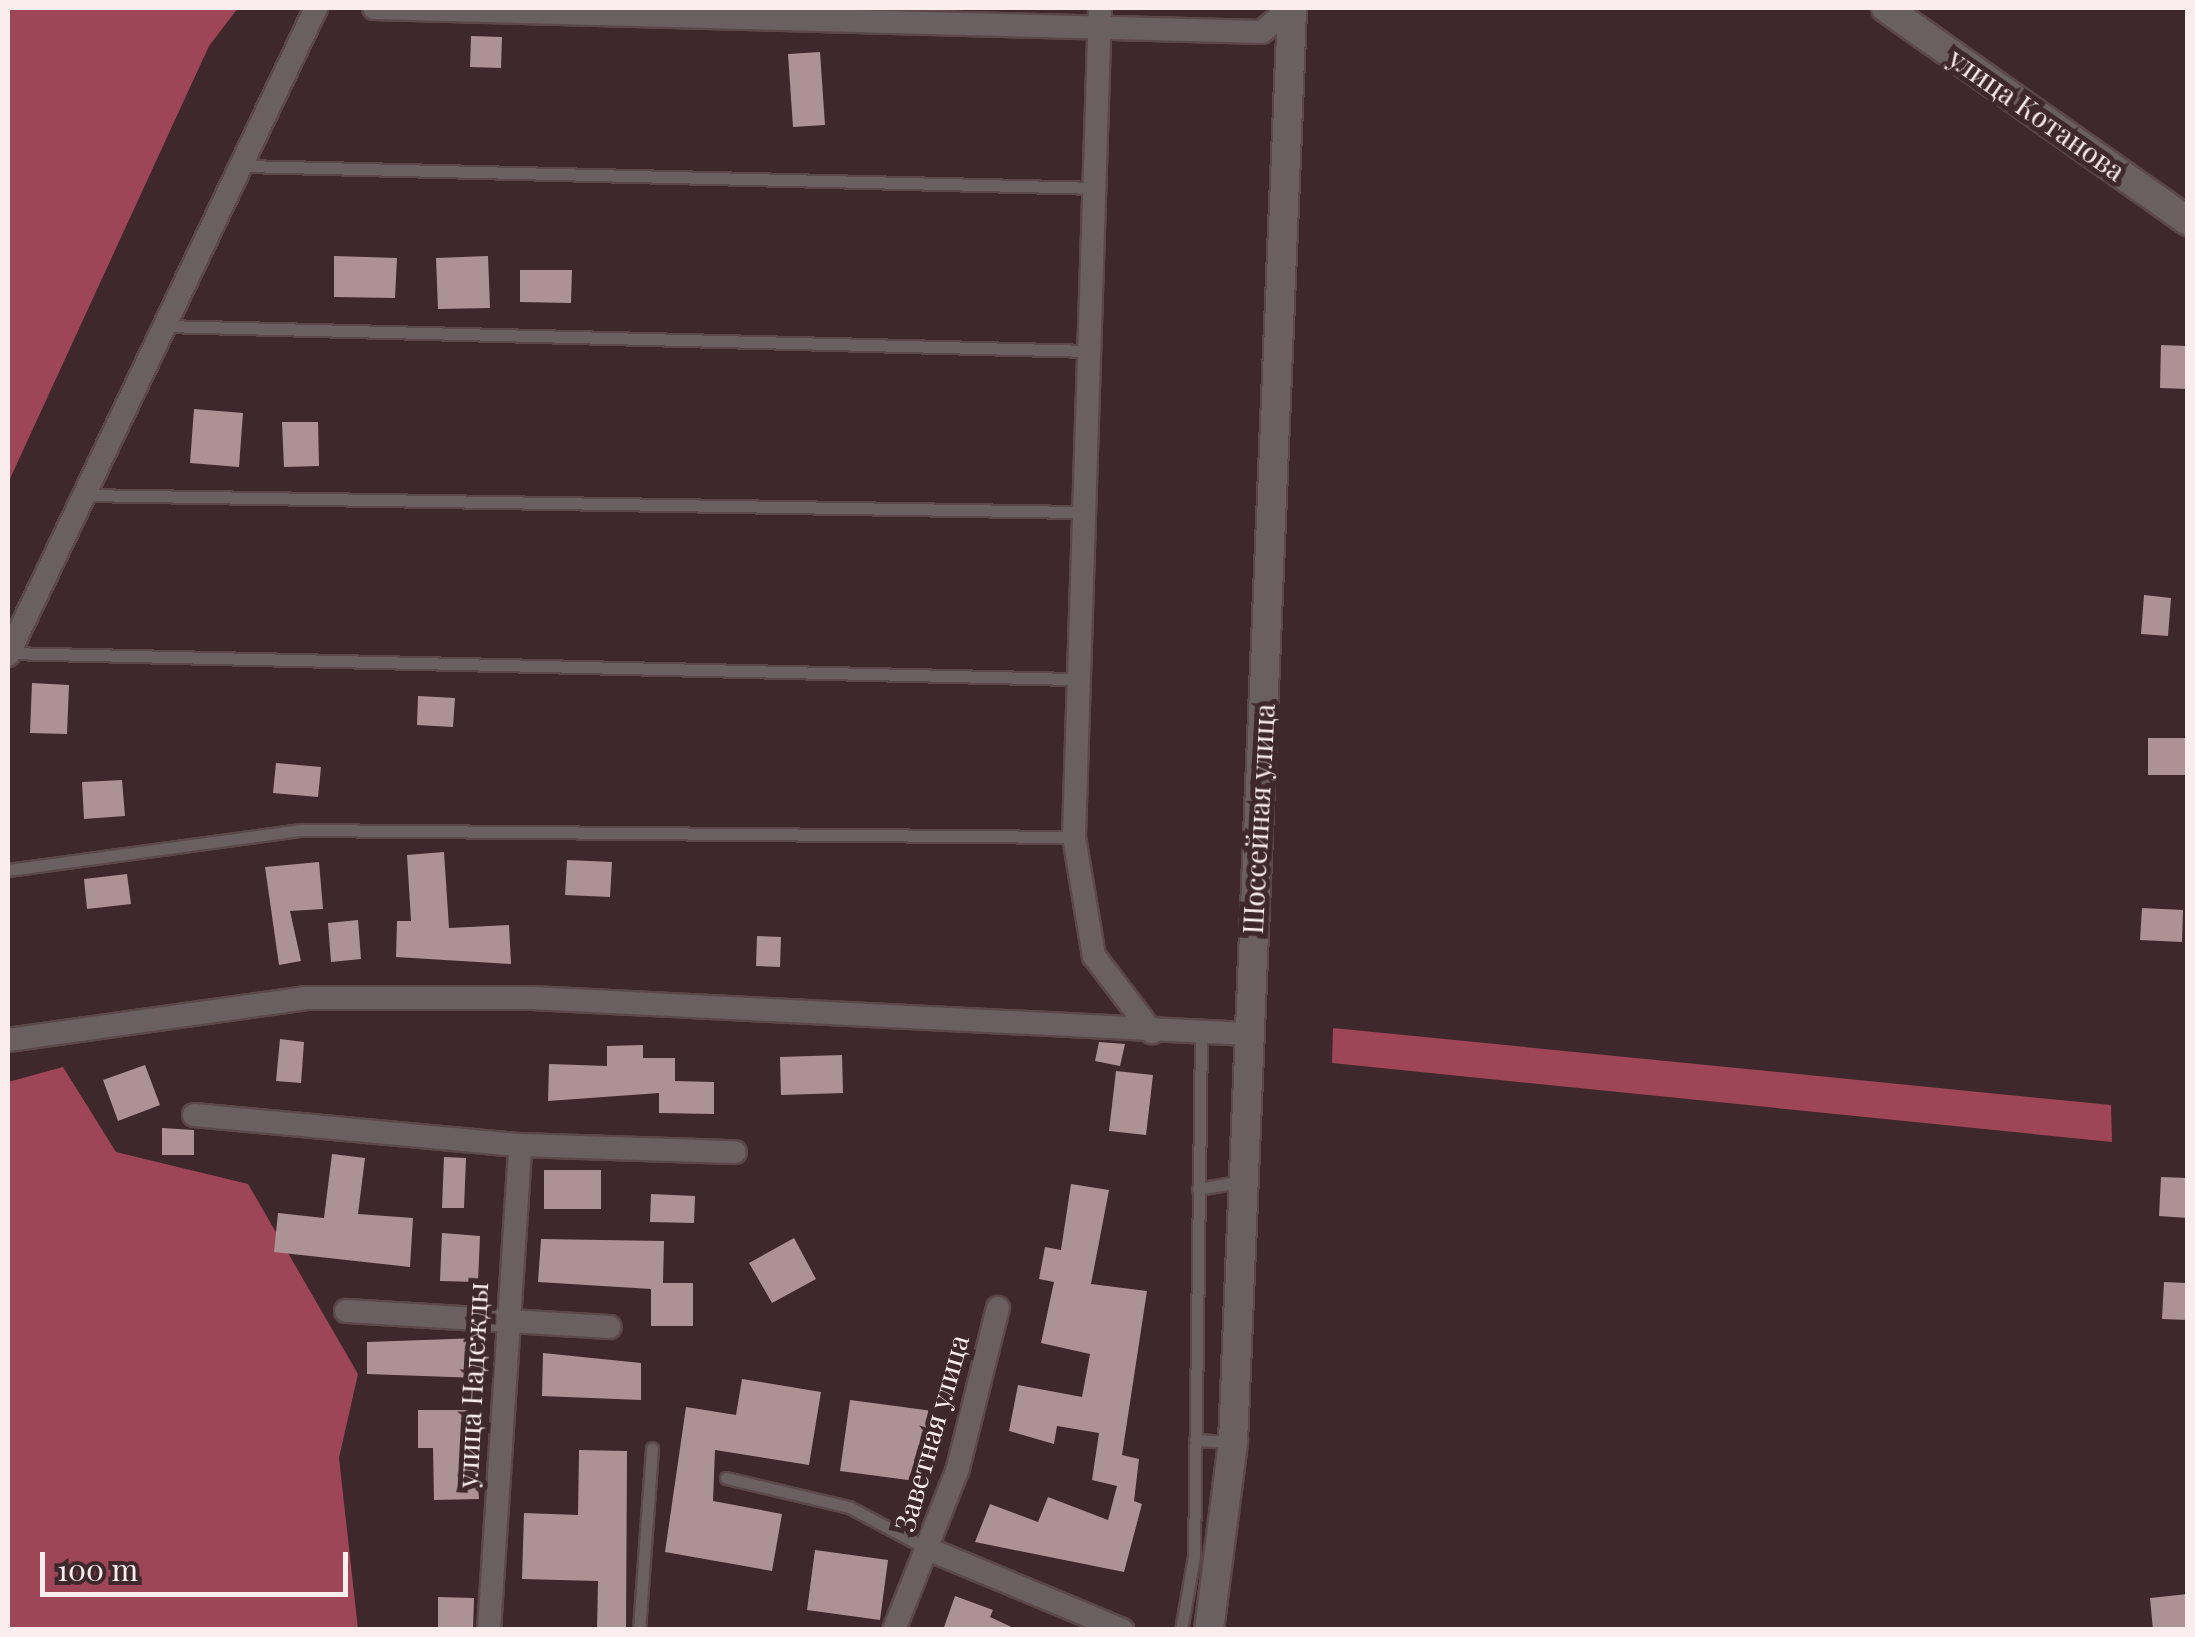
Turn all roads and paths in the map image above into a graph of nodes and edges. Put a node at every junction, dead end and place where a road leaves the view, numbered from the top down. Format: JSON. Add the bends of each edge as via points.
{"nodes":[{"id":1,"x":316,"y":8,"type":"edge"},
{"id":2,"x":374,"y":8,"type":"edge"},
{"id":3,"x":1291,"y":8,"type":"edge"},
{"id":4,"x":1886,"y":8,"type":"edge"},
{"id":5,"x":1099,"y":16,"type":"edge"},
{"id":6,"x":244,"y":166,"type":"junction"},
{"id":7,"x":1094,"y":188,"type":"junction"},
{"id":8,"x":2188,"y":222,"type":"edge"},
{"id":9,"x":166,"y":326,"type":"junction"},
{"id":10,"x":1087,"y":351,"type":"junction"},
{"id":11,"x":84,"y":494,"type":"junction"},
{"id":12,"x":1081,"y":512,"type":"junction"},
{"id":13,"x":8,"y":654,"type":"edge"},
{"id":14,"x":1075,"y":679,"type":"junction"},
{"id":15,"x":1074,"y":837,"type":"junction"},
{"id":16,"x":8,"y":870,"type":"edge"},
{"id":17,"x":1152,"y":1032,"type":"junction"},
{"id":18,"x":1248,"y":1034,"type":"junction"},
{"id":19,"x":1200,"y":1036,"type":"junction"},
{"id":20,"x":8,"y":1040,"type":"edge"},
{"id":21,"x":194,"y":1114,"type":"dead end"},
{"id":22,"x":520,"y":1145,"type":"junction"},
{"id":23,"x":735,"y":1152,"type":"dead end"},
{"id":24,"x":1243,"y":1181,"type":"junction"},
{"id":25,"x":1198,"y":1189,"type":"junction"},
{"id":26,"x":998,"y":1308,"type":"dead end"},
{"id":27,"x":346,"y":1311,"type":"dead end"},
{"id":28,"x":505,"y":1320,"type":"junction"},
{"id":29,"x":610,"y":1327,"type":"dead end"},
{"id":30,"x":1195,"y":1440,"type":"junction"},
{"id":31,"x":1232,"y":1442,"type":"junction"},
{"id":32,"x":652,"y":1448,"type":"dead end"},
{"id":33,"x":726,"y":1478,"type":"dead end"},
{"id":34,"x":928,"y":1550,"type":"junction"},
{"id":35,"x":489,"y":1630,"type":"edge"},
{"id":36,"x":639,"y":1630,"type":"edge"},
{"id":37,"x":894,"y":1630,"type":"edge"},
{"id":38,"x":1123,"y":1630,"type":"edge"},
{"id":39,"x":1181,"y":1630,"type":"edge"},
{"id":40,"x":1210,"y":1630,"type":"edge"}],
"edges":[{"from":1,"to":6,"type":"street"},
{"from":2,"to":5,"type":"street"},
{"from":3,"to":5,"type":"street","via":[[1262,32]]},
{"from":3,"to":18,"type":"street","name":"Шоссейная улица"},
{"from":4,"to":8,"type":"street","name":"улица Котанова"},
{"from":5,"to":7,"type":"street"},
{"from":6,"to":7,"type":"lane"},
{"from":6,"to":9,"type":"street"},
{"from":7,"to":10,"type":"street"},
{"from":9,"to":10,"type":"lane"},
{"from":9,"to":11,"type":"street"},
{"from":10,"to":12,"type":"street"},
{"from":11,"to":12,"type":"lane"},
{"from":11,"to":13,"type":"street"},
{"from":12,"to":14,"type":"street"},
{"from":13,"to":14,"type":"lane"},
{"from":14,"to":15,"type":"street"},
{"from":15,"to":16,"type":"lane","via":[[301,830]]},
{"from":15,"to":17,"type":"street","via":[[1094,956]]},
{"from":17,"to":19,"type":"street"},
{"from":17,"to":20,"type":"street","via":[[802,1008],[324,998]]},
{"from":18,"to":19,"type":"street"},
{"from":18,"to":24,"type":"street","name":"Шоссейная улица"},
{"from":19,"to":25,"type":"lane"},
{"from":21,"to":22,"type":"street"},
{"from":22,"to":23,"type":"street"},
{"from":22,"to":28,"type":"street","name":"улица Надежды"},
{"from":24,"to":25,"type":"lane"},
{"from":24,"to":31,"type":"street","name":"Шоссейная улица"},
{"from":25,"to":30,"type":"lane"},
{"from":26,"to":34,"type":"street","name":"Заветная улица"},
{"from":27,"to":28,"type":"street"},
{"from":28,"to":29,"type":"street"},
{"from":28,"to":35,"type":"street","name":"улица Надежды"},
{"from":30,"to":31,"type":"lane"},
{"from":30,"to":39,"type":"lane","via":[[1194,1556]]},
{"from":31,"to":40,"type":"street","name":"Шоссейная улица"},
{"from":32,"to":36,"type":"lane"},
{"from":33,"to":34,"type":"lane","via":[[849,1506]]},
{"from":34,"to":37,"type":"street","name":"Заветная улица"},
{"from":34,"to":38,"type":"street"}]}
